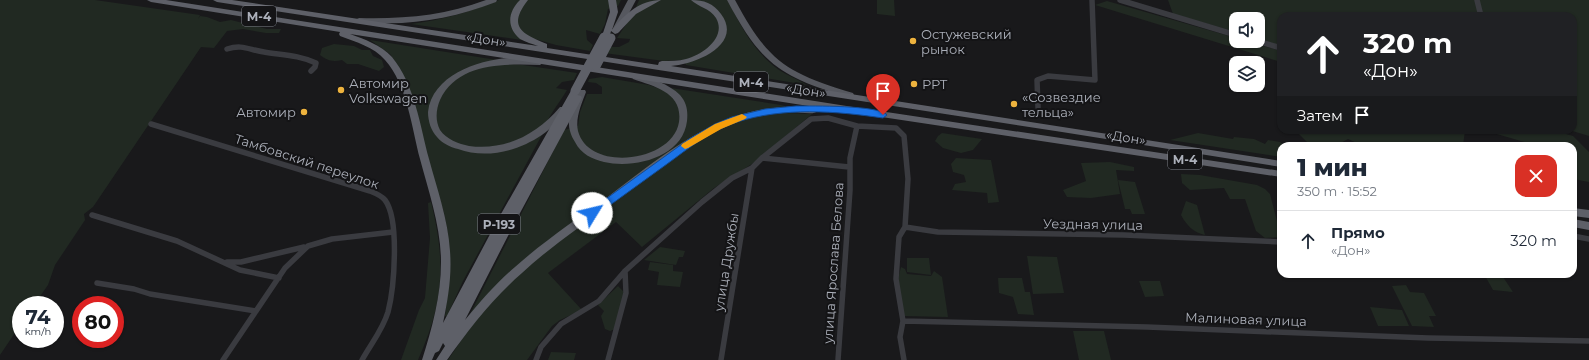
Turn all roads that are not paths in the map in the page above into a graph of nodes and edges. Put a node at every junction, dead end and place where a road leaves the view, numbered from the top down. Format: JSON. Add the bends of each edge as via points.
{"nodes":[{"id":1,"x":151,"y":0,"type":"edge"},
{"id":2,"x":217,"y":0,"type":"edge"},
{"id":3,"x":493,"y":0,"type":"edge"},
{"id":4,"x":524,"y":0,"type":"edge"},
{"id":5,"x":612,"y":0,"type":"edge"},
{"id":6,"x":626,"y":0,"type":"edge"},
{"id":7,"x":632,"y":0,"type":"edge"},
{"id":8,"x":657,"y":0,"type":"edge"},
{"id":9,"x":695,"y":0,"type":"edge"},
{"id":10,"x":731,"y":0,"type":"edge"},
{"id":11,"x":1092,"y":0,"type":"edge"},
{"id":12,"x":1120,"y":0,"type":"edge"},
{"id":13,"x":1477,"y":0,"type":"edge"},
{"id":14,"x":1480,"y":12,"type":"edge"},
{"id":15,"x":350,"y":20,"type":"junction"},
{"id":16,"x":327,"y":28,"type":"junction"},
{"id":17,"x":1229,"y":33,"type":"edge"},
{"id":18,"x":609,"y":35,"type":"junction"},
{"id":19,"x":1265,"y":43,"type":"edge"},
{"id":20,"x":1277,"y":47,"type":"edge"},
{"id":21,"x":227,"y":49,"type":"dead end"},
{"id":22,"x":555,"y":51,"type":"junction"},
{"id":23,"x":549,"y":62,"type":"junction"},
{"id":24,"x":639,"y":64,"type":"junction"},
{"id":25,"x":311,"y":71,"type":"dead end"},
{"id":26,"x":632,"y":76,"type":"junction"},
{"id":27,"x":579,"y":92,"type":"junction"},
{"id":28,"x":863,"y":99,"type":"junction"},
{"id":29,"x":1038,"y":106,"type":"dead end"},
{"id":30,"x":852,"y":110,"type":"junction"},
{"id":31,"x":151,"y":124,"type":"dead end"},
{"id":32,"x":857,"y":126,"type":"junction"},
{"id":33,"x":762,"y":158,"type":"junction"},
{"id":34,"x":1277,"y":163,"type":"edge"},
{"id":35,"x":849,"y":167,"type":"junction"},
{"id":36,"x":752,"y":168,"type":"junction"},
{"id":37,"x":1277,"y":173,"type":"edge"},
{"id":38,"x":1577,"y":212,"type":"edge"},
{"id":39,"x":1589,"y":214,"type":"edge"},
{"id":40,"x":92,"y":216,"type":"dead end"},
{"id":41,"x":1577,"y":224,"type":"edge"},
{"id":42,"x":1589,"y":226,"type":"edge"},
{"id":43,"x":905,"y":228,"type":"junction"},
{"id":44,"x":393,"y":232,"type":"junction"},
{"id":45,"x":1577,"y":237,"type":"edge"},
{"id":46,"x":1589,"y":239,"type":"edge"},
{"id":47,"x":1277,"y":242,"type":"edge"},
{"id":48,"x":308,"y":246,"type":"junction"},
{"id":49,"x":224,"y":262,"type":"junction"},
{"id":50,"x":625,"y":271,"type":"junction"},
{"id":51,"x":279,"y":278,"type":"junction"},
{"id":52,"x":97,"y":283,"type":"dead end"},
{"id":53,"x":256,"y":311,"type":"junction"},
{"id":54,"x":903,"y":321,"type":"junction"},
{"id":55,"x":1589,"y":341,"type":"edge"},
{"id":56,"x":223,"y":360,"type":"edge"},
{"id":57,"x":362,"y":360,"type":"edge"},
{"id":58,"x":428,"y":360,"type":"edge"},
{"id":59,"x":440,"y":360,"type":"edge"},
{"id":60,"x":536,"y":360,"type":"edge"},
{"id":61,"x":608,"y":360,"type":"edge"},
{"id":62,"x":721,"y":360,"type":"edge"},
{"id":63,"x":838,"y":360,"type":"edge"},
{"id":64,"x":904,"y":360,"type":"edge"}],
"edges":[{"from":1,"to":16,"type":"highway","number":"М-4"},
{"from":2,"to":15,"type":"highway","number":"М-4"},
{"from":3,"to":15,"type":"main road","via":[[457,13],[420,20]]},
{"from":4,"to":22,"type":"highway","via":[[518,6],[514,17],[517,30],[527,39]]},
{"from":5,"to":18,"type":"highway","via":[[614,12]]},
{"from":6,"to":18,"type":"main road"},
{"from":7,"to":18,"type":"main road"},
{"from":8,"to":18,"type":"highway","via":[[637,9]]},
{"from":9,"to":24,"type":"highway","via":[[711,7],[722,20],[723,32],[716,45],[702,56],[687,62]]},
{"from":10,"to":28,"type":"main road","via":[[754,42],[776,65],[810,83]]},
{"from":11,"to":29,"type":"street","via":[[1095,80],[1048,76],[1037,80]]},
{"from":12,"to":17,"type":"street"},
{"from":13,"to":14,"type":"street"},
{"from":15,"to":22,"type":"highway","name":"«Дон»","number":"М-4"},
{"from":16,"to":23,"type":"highway","name":"«Дон»","number":"М-4"},
{"from":16,"to":58,"type":"highway","via":[[369,44],[389,59],[409,101],[440,220],[446,261],[444,292]]},
{"from":18,"to":27,"type":"highway","number":"Р-193","bridge":true},
{"from":19,"to":20,"type":"street"},
{"from":21,"to":25,"type":"street","via":[[246,46],[262,52],[269,51],[302,58],[316,63]]},
{"from":22,"to":24,"type":"highway","name":"«Дон»","number":"М-4"},
{"from":23,"to":26,"type":"highway","name":"«Дон»","number":"М-4"},
{"from":23,"to":27,"type":"main road","via":[[496,62],[462,74],[446,86],[436,101],[432,115],[433,124],[445,140],[466,148],[485,150],[508,147],[525,141],[545,128]]},
{"from":24,"to":28,"type":"highway","name":"«Дон»","number":"М-4"},
{"from":26,"to":27,"type":"main road","via":[[671,92],[679,100],[684,112],[684,122],[677,138],[644,159],[626,162],[609,160],[594,155],[583,147],[577,139],[574,127]]},
{"from":26,"to":30,"type":"highway","name":"«Дон»","number":"М-4"},
{"from":27,"to":58,"type":"highway","number":"Р-193","via":[[500,224]]},
{"from":27,"to":59,"type":"highway","number":"Р-193"},
{"from":28,"to":34,"type":"highway","name":"«Дон»","number":"М-4"},
{"from":30,"to":37,"type":"highway","name":"«Дон»","number":"М-4"},
{"from":30,"to":59,"type":"highway","via":[[796,109],[765,112],[735,119],[692,141],[518,270],[473,317]]},
{"from":31,"to":44,"type":"street","name":"Тамбовский переулок","via":[[375,193],[386,201]]},
{"from":32,"to":33,"type":"street","via":[[818,116]]},
{"from":32,"to":35,"type":"street","name":"улица Ярослава Белова"},
{"from":32,"to":43,"type":"street","via":[[896,128],[903,133],[908,179]]},
{"from":33,"to":35,"type":"street"},
{"from":33,"to":36,"type":"street"},
{"from":35,"to":63,"type":"street","name":"улица Ярослава Белова","via":[[850,190]]},
{"from":36,"to":50,"type":"street","via":[[732,178],[702,202]]},
{"from":36,"to":62,"type":"street","name":"улица Дружбы"},
{"from":38,"to":39,"type":"highway"},
{"from":40,"to":49,"type":"street","via":[[164,237]]},
{"from":41,"to":42,"type":"highway"},
{"from":43,"to":47,"type":"street","name":"Уездная улица","via":[[971,233],[1124,235]]},
{"from":43,"to":54,"type":"street","via":[[899,238],[896,279]]},
{"from":44,"to":48,"type":"street","via":[[332,239]]},
{"from":44,"to":57,"type":"street","name":"Тамбовский переулок","via":[[389,308]]},
{"from":45,"to":46,"type":"street"},
{"from":48,"to":49,"type":"street","via":[[241,262]]},
{"from":48,"to":51,"type":"street","via":[[285,268]]},
{"from":49,"to":51,"type":"street","via":[[240,270]]},
{"from":50,"to":60,"type":"street","via":[[599,301],[554,330],[541,347]]},
{"from":50,"to":61,"type":"street","via":[[626,293]]},
{"from":51,"to":53,"type":"street"},
{"from":52,"to":53,"type":"street"},
{"from":53,"to":56,"type":"street"},
{"from":54,"to":55,"type":"street","name":"Малиновая улица"},
{"from":54,"to":64,"type":"street","via":[[900,337]]}]}
